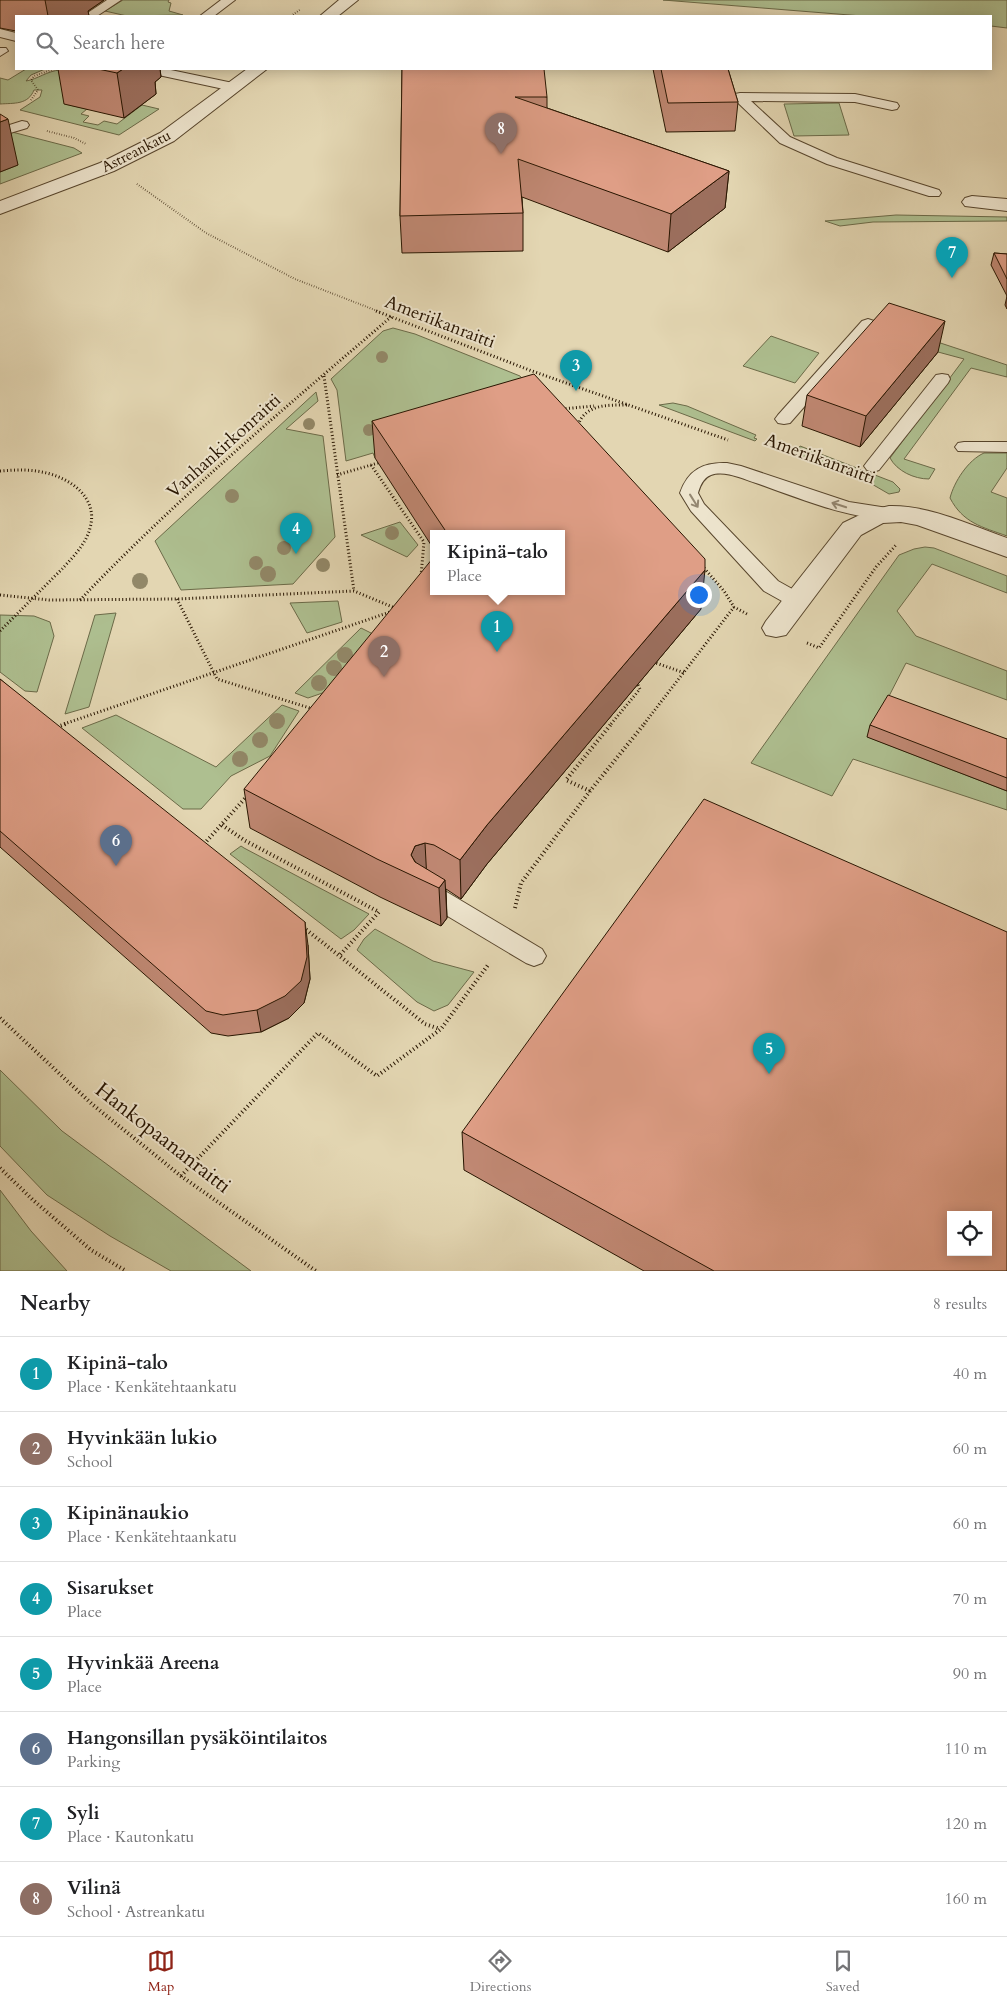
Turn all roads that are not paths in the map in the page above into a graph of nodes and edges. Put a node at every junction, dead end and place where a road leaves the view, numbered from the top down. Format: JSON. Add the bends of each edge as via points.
{"nodes":[{"id":1,"x":115,"y":0,"type":"edge"},
{"id":2,"x":229,"y":0,"type":"edge"},
{"id":3,"x":350,"y":0,"type":"edge"},
{"id":4,"x":92,"y":15,"type":"edge"},
{"id":5,"x":207,"y":15,"type":"edge"},
{"id":6,"x":329,"y":15,"type":"edge"},
{"id":7,"x":0,"y":33,"type":"edge"},
{"id":8,"x":15,"y":37,"type":"edge"},
{"id":9,"x":154,"y":70,"type":"edge"},
{"id":10,"x":257,"y":70,"type":"edge"},
{"id":11,"x":233,"y":87,"type":"junction"},
{"id":12,"x":892,"y":106,"type":"dead end"},
{"id":13,"x":22,"y":125,"type":"road end"},
{"id":14,"x":0,"y":132,"type":"edge"},
{"id":15,"x":934,"y":193,"type":"dead end"},
{"id":16,"x":972,"y":202,"type":"dead end"},
{"id":17,"x":1007,"y":205,"type":"edge"},
{"id":18,"x":0,"y":208,"type":"edge"},
{"id":19,"x":868,"y":324,"type":"edge"},
{"id":20,"x":942,"y":379,"type":"dead end"},
{"id":21,"x":784,"y":419,"type":"dead end"},
{"id":22,"x":964,"y":447,"type":"dead end"},
{"id":23,"x":1007,"y":447,"type":"edge"},
{"id":24,"x":873,"y":466,"type":"dead end"},
{"id":25,"x":887,"y":514,"type":"junction"},
{"id":26,"x":1007,"y":548,"type":"edge"},
{"id":27,"x":796,"y":600,"type":"junction"},
{"id":28,"x":776,"y":628,"type":"dead end"},
{"id":29,"x":427,"y":892,"type":"edge"},
{"id":30,"x":534,"y":956,"type":"dead end"}],
"edges":[{"from":1,"to":4,"type":"lane"},
{"from":2,"to":5,"type":"lane"},
{"from":3,"to":6,"type":"street"},
{"from":7,"to":8,"type":"lane"},
{"from":9,"to":11,"type":"lane"},
{"from":10,"to":11,"type":"street","name":"Astreankatu"},
{"from":11,"to":18,"type":"street","name":"Astreankatu","via":[[167,137],[106,167]]},
{"from":12,"to":15,"type":"lane","via":[[855,98],[740,97],[786,140],[832,161]]},
{"from":13,"to":14,"type":"lane"},
{"from":16,"to":17,"type":"street"},
{"from":19,"to":21,"type":"lane"},
{"from":20,"to":24,"type":"lane"},
{"from":22,"to":23,"type":"lane"},
{"from":25,"to":26,"type":"street","via":[[917,515]]},
{"from":25,"to":27,"type":"street","via":[[865,520],[852,529]]},
{"from":25,"to":27,"type":"lane","one_way":true,"via":[[847,508],[735,470],[717,467],[692,480],[689,493],[696,507],[771,586]]},
{"from":27,"to":28,"type":"street"},
{"from":29,"to":30,"type":"lane"}]}
